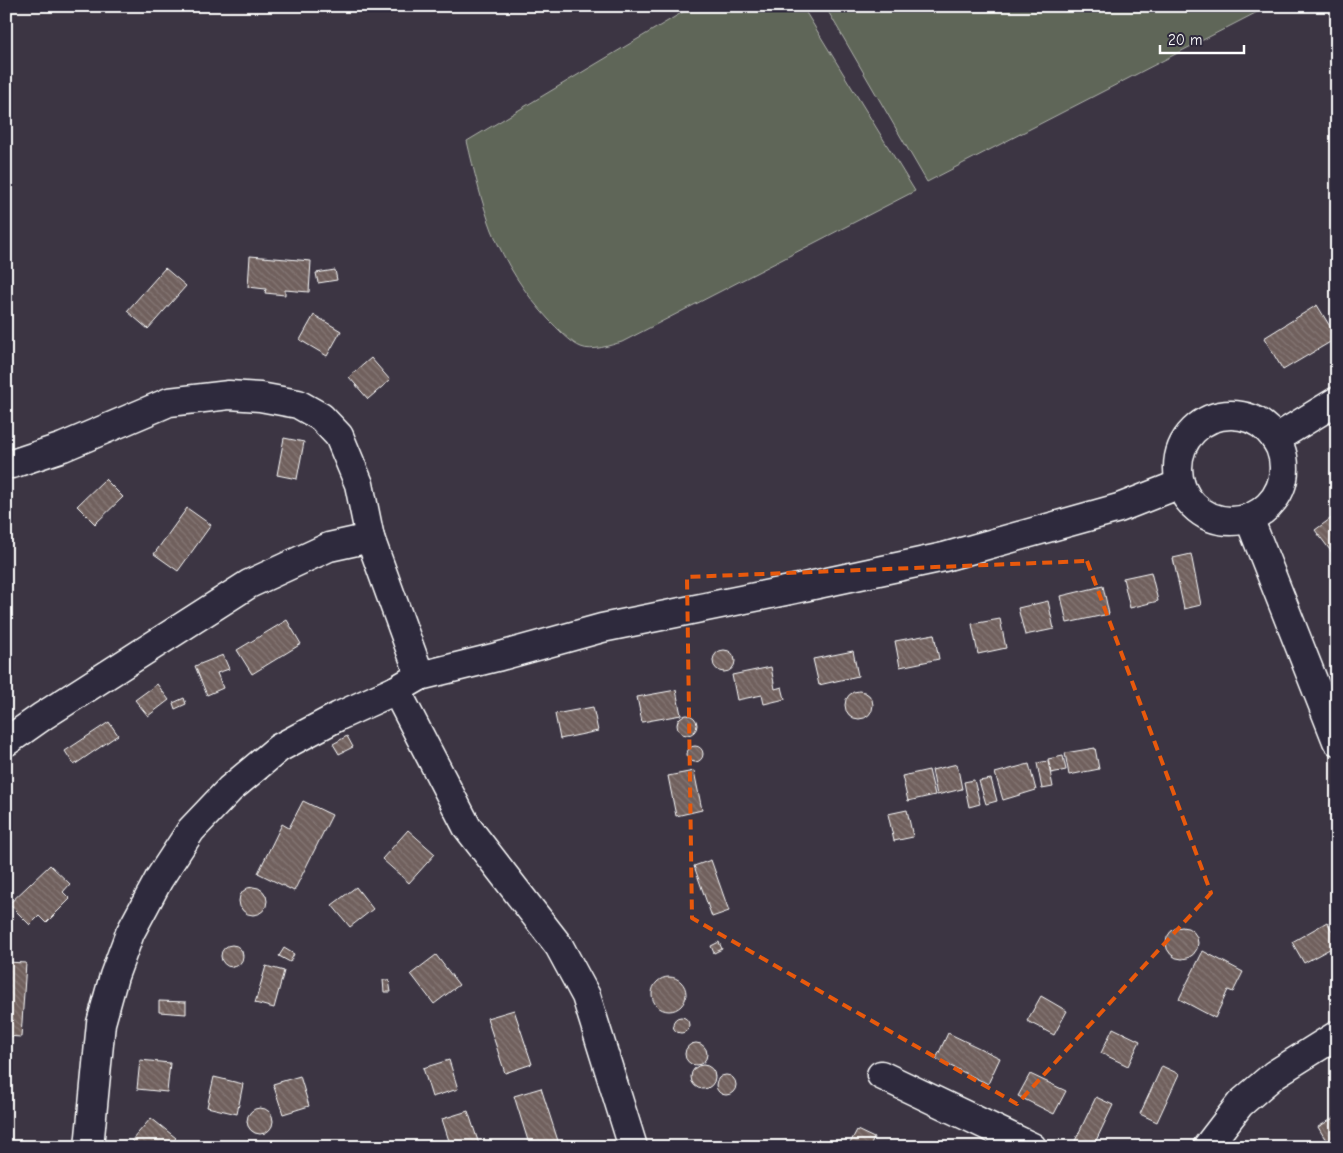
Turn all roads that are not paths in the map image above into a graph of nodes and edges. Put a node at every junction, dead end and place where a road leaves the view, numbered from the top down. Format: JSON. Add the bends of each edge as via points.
{"nodes":[{"id":1,"x":1337,"y":401,"type":"edge"},
{"id":2,"x":1275,"y":439,"type":"junction"},
{"id":3,"x":6,"y":464,"type":"edge"},
{"id":4,"x":1180,"y":484,"type":"junction"},
{"id":5,"x":1249,"y":518,"type":"junction"},
{"id":6,"x":370,"y":538,"type":"junction"},
{"id":7,"x":420,"y":676,"type":"junction"},
{"id":8,"x":396,"y":690,"type":"junction"},
{"id":9,"x":1337,"y":741,"type":"edge"},
{"id":10,"x":6,"y":742,"type":"edge"},
{"id":11,"x":1337,"y":1035,"type":"edge"},
{"id":12,"x":881,"y":1075,"type":"dead end"},
{"id":13,"x":89,"y":1147,"type":"edge"},
{"id":14,"x":633,"y":1147,"type":"edge"},
{"id":15,"x":1032,"y":1147,"type":"edge"},
{"id":16,"x":1207,"y":1147,"type":"edge"}],
"edges":[{"from":1,"to":2,"type":"street"},
{"from":2,"to":4,"type":"street","via":[[1252,420],[1222,416],[1208,420],[1186,441],[1180,455]]},
{"from":2,"to":5,"type":"street","via":[[1283,457],[1284,476],[1278,494],[1266,508]]},
{"from":3,"to":6,"type":"street","via":[[63,447],[169,402],[228,395],[298,404],[321,417],[338,436],[359,484]]},
{"from":4,"to":5,"type":"street","via":[[1188,500],[1200,512],[1232,522]]},
{"from":4,"to":7,"type":"street","via":[[1119,508],[944,557],[602,628]]},
{"from":5,"to":9,"type":"street"},
{"from":6,"to":7,"type":"street"},
{"from":6,"to":10,"type":"street","via":[[329,547],[249,584]]},
{"from":7,"to":8,"type":"street"},
{"from":8,"to":13,"type":"street","via":[[279,748],[230,789],[191,830],[159,879],[130,933],[114,976],[101,1023]]},
{"from":8,"to":14,"type":"street","via":[[467,827],[559,946],[586,996]]},
{"from":11,"to":16,"type":"street","via":[[1275,1074],[1240,1104]]},
{"from":12,"to":15,"type":"street"}]}
